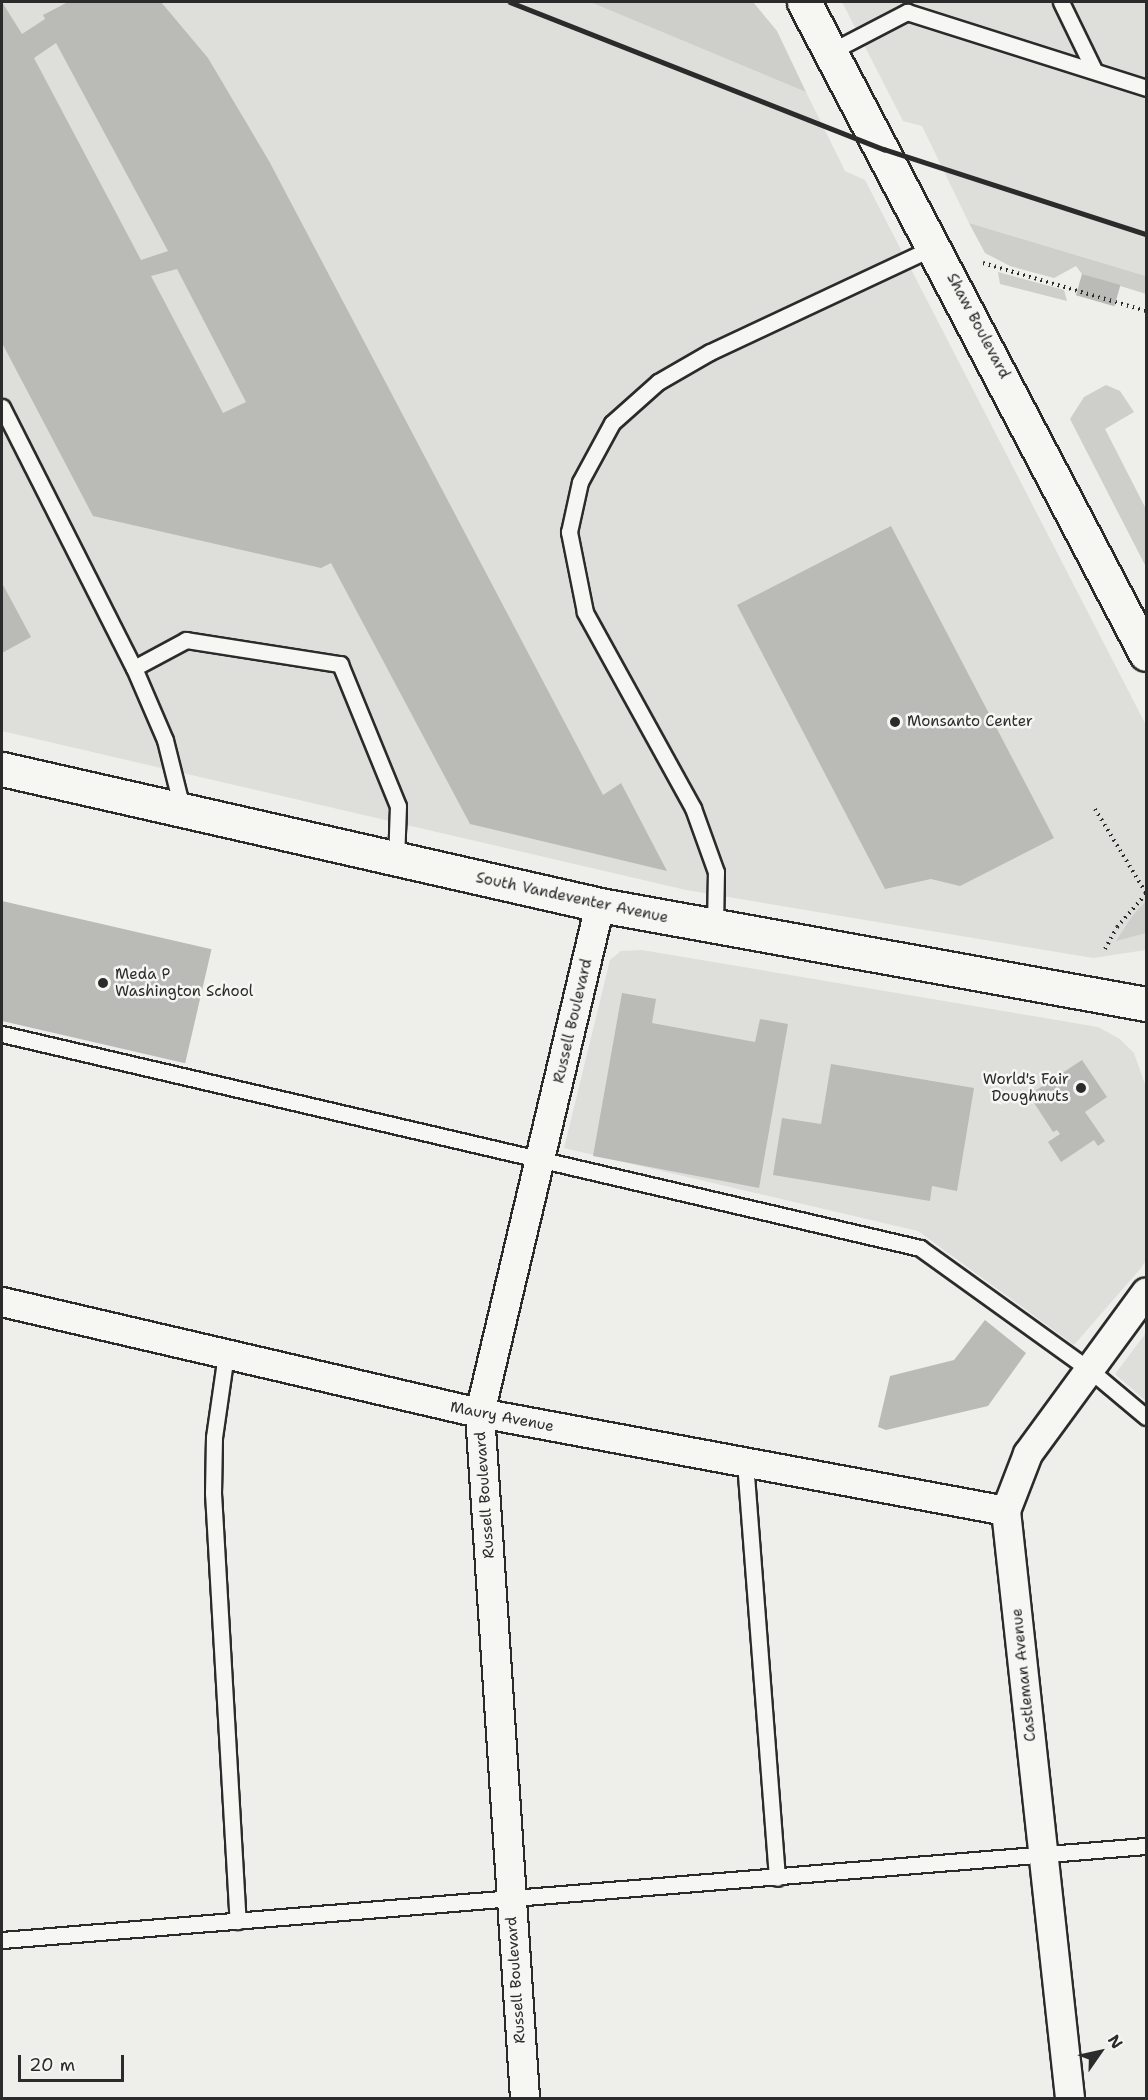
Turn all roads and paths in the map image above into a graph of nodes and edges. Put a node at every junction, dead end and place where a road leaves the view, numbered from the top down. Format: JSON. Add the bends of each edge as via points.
{"nodes":[{"id":1,"x":804,"y":2,"type":"edge"},
{"id":2,"x":1061,"y":2,"type":"edge"},
{"id":3,"x":832,"y":51,"type":"junction"},
{"id":4,"x":1094,"y":70,"type":"junction"},
{"id":5,"x":1146,"y":88,"type":"edge"},
{"id":6,"x":936,"y":246,"type":"junction"},
{"id":7,"x":983,"y":263,"type":"dead end"},
{"id":8,"x":1146,"y":311,"type":"edge"},
{"id":9,"x":2,"y":407,"type":"edge"},
{"id":10,"x":1146,"y":654,"type":"edge"},
{"id":11,"x":134,"y":668,"type":"junction"},
{"id":12,"x":2,"y":769,"type":"edge"},
{"id":13,"x":1095,"y":809,"type":"dead end"},
{"id":14,"x":183,"y":812,"type":"junction"},
{"id":15,"x":396,"y":860,"type":"junction"},
{"id":16,"x":1146,"y":893,"type":"edge"},
{"id":17,"x":600,"y":905,"type":"junction"},
{"id":18,"x":715,"y":928,"type":"junction"},
{"id":19,"x":1105,"y":949,"type":"dead end"},
{"id":20,"x":1146,"y":979,"type":"edge"},
{"id":21,"x":1107,"y":997,"type":"junction"},
{"id":22,"x":1146,"y":1004,"type":"edge"},
{"id":23,"x":2,"y":1034,"type":"edge"},
{"id":24,"x":543,"y":1157,"type":"junction"},
{"id":25,"x":1146,"y":1293,"type":"edge"},
{"id":26,"x":2,"y":1302,"type":"edge"},
{"id":27,"x":226,"y":1354,"type":"junction"},
{"id":28,"x":1090,"y":1370,"type":"junction"},
{"id":29,"x":480,"y":1413,"type":"junction"},
{"id":30,"x":1146,"y":1417,"type":"edge"},
{"id":31,"x":745,"y":1462,"type":"junction"},
{"id":32,"x":1006,"y":1511,"type":"junction"},
{"id":33,"x":1146,"y":1846,"type":"edge"},
{"id":34,"x":1043,"y":1856,"type":"junction"},
{"id":35,"x":777,"y":1878,"type":"junction"},
{"id":36,"x":510,"y":1900,"type":"junction"},
{"id":37,"x":238,"y":1921,"type":"junction"},
{"id":38,"x":2,"y":1940,"type":"edge"},
{"id":39,"x":525,"y":2098,"type":"edge"},
{"id":40,"x":1070,"y":2098,"type":"edge"}],
"edges":[{"from":1,"to":3,"type":"main road","name":"Shaw Boulevard"},
{"from":2,"to":4,"type":"lane"},
{"from":3,"to":4,"type":"lane","via":[[907,12]]},
{"from":3,"to":6,"type":"main road","name":"Shaw Boulevard"},
{"from":4,"to":5,"type":"lane"},
{"from":6,"to":10,"type":"main road","name":"Shaw Boulevard"},
{"from":6,"to":18,"type":"lane","via":[[710,352],[658,382],[612,423],[580,482],[569,532],[585,612],[693,808],[716,872]]},
{"from":7,"to":8,"type":"path"},
{"from":9,"to":11,"type":"lane"},
{"from":11,"to":14,"type":"lane","via":[[165,740]]},
{"from":11,"to":15,"type":"lane","via":[[186,640],[340,664],[398,807]]},
{"from":12,"to":14,"type":"main road","name":"South Vandeventer Avenue"},
{"from":13,"to":16,"type":"path"},
{"from":14,"to":15,"type":"main road","name":"South Vandeventer Avenue"},
{"from":15,"to":17,"type":"main road","name":"South Vandeventer Avenue"},
{"from":16,"to":19,"type":"path","via":[[1117,927]]},
{"from":17,"to":18,"type":"main road","name":"South Vandeventer Avenue"},
{"from":17,"to":24,"type":"street","name":"Russell Boulevard"},
{"from":18,"to":21,"type":"main road","name":"South Vandeventer Avenue"},
{"from":20,"to":21,"type":"main road"},
{"from":21,"to":22,"type":"main road","name":"South Vandeventer Avenue"},
{"from":23,"to":24,"type":"lane"},
{"from":24,"to":28,"type":"lane","via":[[920,1248]]},
{"from":24,"to":29,"type":"street","name":"Russell Boulevard"},
{"from":25,"to":28,"type":"street","name":"Castleman Avenue"},
{"from":26,"to":27,"type":"street","name":"Maury Avenue"},
{"from":27,"to":29,"type":"street","name":"Maury Avenue"},
{"from":27,"to":37,"type":"lane","via":[[214,1437],[213,1493]]},
{"from":28,"to":30,"type":"lane"},
{"from":28,"to":32,"type":"street","name":"Castleman Avenue","via":[[1028,1454]]},
{"from":29,"to":31,"type":"street","name":"Maury Avenue"},
{"from":29,"to":36,"type":"street","name":"Russell Boulevard"},
{"from":31,"to":32,"type":"street","name":"Maury Avenue"},
{"from":31,"to":35,"type":"lane"},
{"from":32,"to":34,"type":"street","name":"Castleman Avenue"},
{"from":33,"to":34,"type":"lane"},
{"from":34,"to":35,"type":"lane"},
{"from":34,"to":40,"type":"street","name":"Castleman Avenue"},
{"from":35,"to":36,"type":"lane"},
{"from":36,"to":37,"type":"lane"},
{"from":36,"to":39,"type":"street","name":"Russell Boulevard"},
{"from":37,"to":38,"type":"lane"}]}
